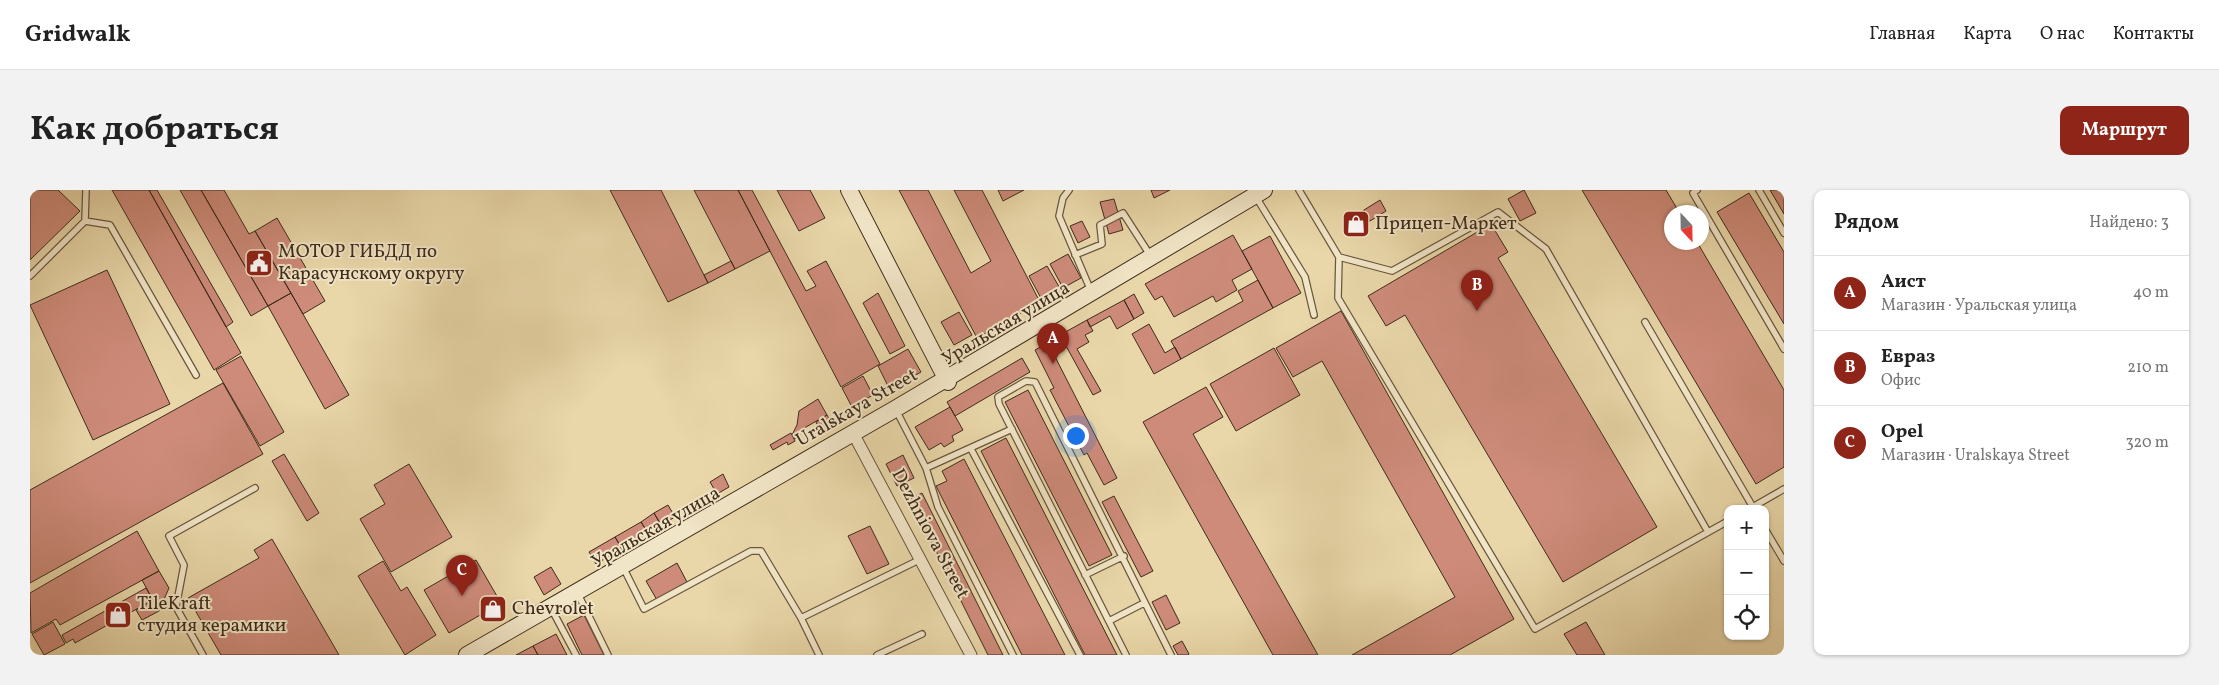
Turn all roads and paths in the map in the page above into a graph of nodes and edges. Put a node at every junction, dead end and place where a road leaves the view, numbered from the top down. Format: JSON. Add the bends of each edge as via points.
{"nodes":[{"id":1,"x":86,"y":190,"type":"edge"},
{"id":2,"x":849,"y":190,"type":"edge"},
{"id":3,"x":1069,"y":190,"type":"edge"},
{"id":4,"x":1299,"y":190,"type":"edge"},
{"id":5,"x":1697,"y":190,"type":"edge"},
{"id":6,"x":1758,"y":190,"type":"edge"},
{"id":7,"x":1263,"y":192,"type":"edge"},
{"id":8,"x":85,"y":221,"type":"junction"},
{"id":9,"x":1784,"y":233,"type":"edge"},
{"id":10,"x":1075,"y":255,"type":"junction"},
{"id":11,"x":1151,"y":257,"type":"junction"},
{"id":12,"x":1339,"y":257,"type":"junction"},
{"id":13,"x":30,"y":276,"type":"edge"},
{"id":14,"x":1092,"y":293,"type":"junction"},
{"id":15,"x":1314,"y":315,"type":"dead end"},
{"id":16,"x":1645,"y":322,"type":"dead end"},
{"id":17,"x":1784,"y":349,"type":"edge"},
{"id":18,"x":196,"y":375,"type":"dead end"},
{"id":19,"x":947,"y":381,"type":"junction"},
{"id":20,"x":897,"y":412,"type":"junction"},
{"id":21,"x":1012,"y":429,"type":"junction"},
{"id":22,"x":854,"y":435,"type":"junction"},
{"id":23,"x":971,"y":449,"type":"junction"},
{"id":24,"x":926,"y":468,"type":"junction"},
{"id":25,"x":255,"y":488,"type":"dead end"},
{"id":26,"x":1784,"y":489,"type":"edge"},
{"id":27,"x":1750,"y":505,"type":"edge"},
{"id":28,"x":1757,"y":505,"type":"edge"},
{"id":29,"x":1724,"y":523,"type":"edge"},
{"id":30,"x":1708,"y":532,"type":"junction"},
{"id":31,"x":1769,"y":536,"type":"edge"},
{"id":32,"x":1124,"y":556,"type":"junction"},
{"id":33,"x":922,"y":559,"type":"junction"},
{"id":34,"x":1784,"y":561,"type":"edge"},
{"id":35,"x":623,"y":568,"type":"junction"},
{"id":36,"x":1085,"y":575,"type":"junction"},
{"id":37,"x":578,"y":594,"type":"junction"},
{"id":38,"x":1144,"y":603,"type":"junction"},
{"id":39,"x":552,"y":609,"type":"junction"},
{"id":40,"x":801,"y":618,"type":"junction"},
{"id":41,"x":1109,"y":622,"type":"junction"},
{"id":42,"x":922,"y":634,"type":"dead end"},
{"id":43,"x":203,"y":655,"type":"edge"},
{"id":44,"x":467,"y":655,"type":"edge"},
{"id":45,"x":476,"y":655,"type":"edge"},
{"id":46,"x":576,"y":655,"type":"edge"},
{"id":47,"x":608,"y":655,"type":"edge"},
{"id":48,"x":819,"y":655,"type":"edge"},
{"id":49,"x":877,"y":655,"type":"edge"},
{"id":50,"x":971,"y":655,"type":"edge"},
{"id":51,"x":1012,"y":655,"type":"edge"},
{"id":52,"x":1080,"y":655,"type":"edge"},
{"id":53,"x":1126,"y":655,"type":"edge"},
{"id":54,"x":1171,"y":655,"type":"edge"}],
"edges":[{"from":1,"to":8,"type":"lane"},
{"from":2,"to":19,"type":"main road"},
{"from":3,"to":10,"type":"lane","via":[[1058,216]]},
{"from":4,"to":12,"type":"lane"},
{"from":5,"to":17,"type":"lane","via":[[1693,193]]},
{"from":6,"to":9,"type":"lane"},
{"from":7,"to":11,"type":"main road","name":"Uralskaya Street"},
{"from":7,"to":15,"type":"lane","via":[[1304,277]]},
{"from":7,"to":19,"type":"main road","name":"Уральская улица"},
{"from":8,"to":13,"type":"lane"},
{"from":8,"to":18,"type":"lane","via":[[110,225]]},
{"from":10,"to":11,"type":"lane","via":[[1102,244],[1100,225],[1123,213]]},
{"from":10,"to":14,"type":"lane"},
{"from":11,"to":14,"type":"main road","name":"Uralskaya Street"},
{"from":12,"to":30,"type":"lane","via":[[1392,271],[1498,212],[1546,249]]},
{"from":12,"to":30,"type":"lane","via":[[1338,298],[1535,629]]},
{"from":14,"to":19,"type":"main road","name":"Uralskaya Street"},
{"from":16,"to":27,"type":"lane"},
{"from":19,"to":20,"type":"main road","name":"Уральская улица"},
{"from":19,"to":22,"type":"main road","name":"Uralskaya Street"},
{"from":20,"to":22,"type":"main road","name":"Уральская улица"},
{"from":20,"to":24,"type":"lane"},
{"from":21,"to":23,"type":"lane"},
{"from":21,"to":32,"type":"lane","via":[[998,397],[1026,381],[1035,382]]},
{"from":21,"to":36,"type":"lane"},
{"from":22,"to":33,"type":"street","name":"Dezhniova Street"},
{"from":22,"to":35,"type":"main road","name":"Uralskaya Street"},
{"from":23,"to":24,"type":"lane"},
{"from":23,"to":52,"type":"lane"},
{"from":24,"to":51,"type":"lane","via":[[938,507]]},
{"from":25,"to":43,"type":"lane","via":[[169,536],[184,564],[176,606]]},
{"from":26,"to":28,"type":"lane"},
{"from":29,"to":30,"type":"lane"},
{"from":31,"to":34,"type":"lane"},
{"from":32,"to":36,"type":"lane"},
{"from":32,"to":38,"type":"lane"},
{"from":33,"to":40,"type":"lane"},
{"from":33,"to":50,"type":"street","name":"Dezhniova Street"},
{"from":35,"to":37,"type":"main road","name":"Uralskaya Street"},
{"from":35,"to":40,"type":"lane","via":[[644,609],[751,551],[761,551]]},
{"from":36,"to":41,"type":"lane"},
{"from":37,"to":39,"type":"main road","name":"Uralskaya Street"},
{"from":37,"to":47,"type":"lane"},
{"from":38,"to":41,"type":"lane"},
{"from":38,"to":54,"type":"lane"},
{"from":39,"to":44,"type":"main road","name":"Uralskaya Street"},
{"from":39,"to":45,"type":"main road"},
{"from":39,"to":46,"type":"lane"},
{"from":40,"to":48,"type":"lane"},
{"from":41,"to":53,"type":"lane"},
{"from":42,"to":49,"type":"lane"}]}
